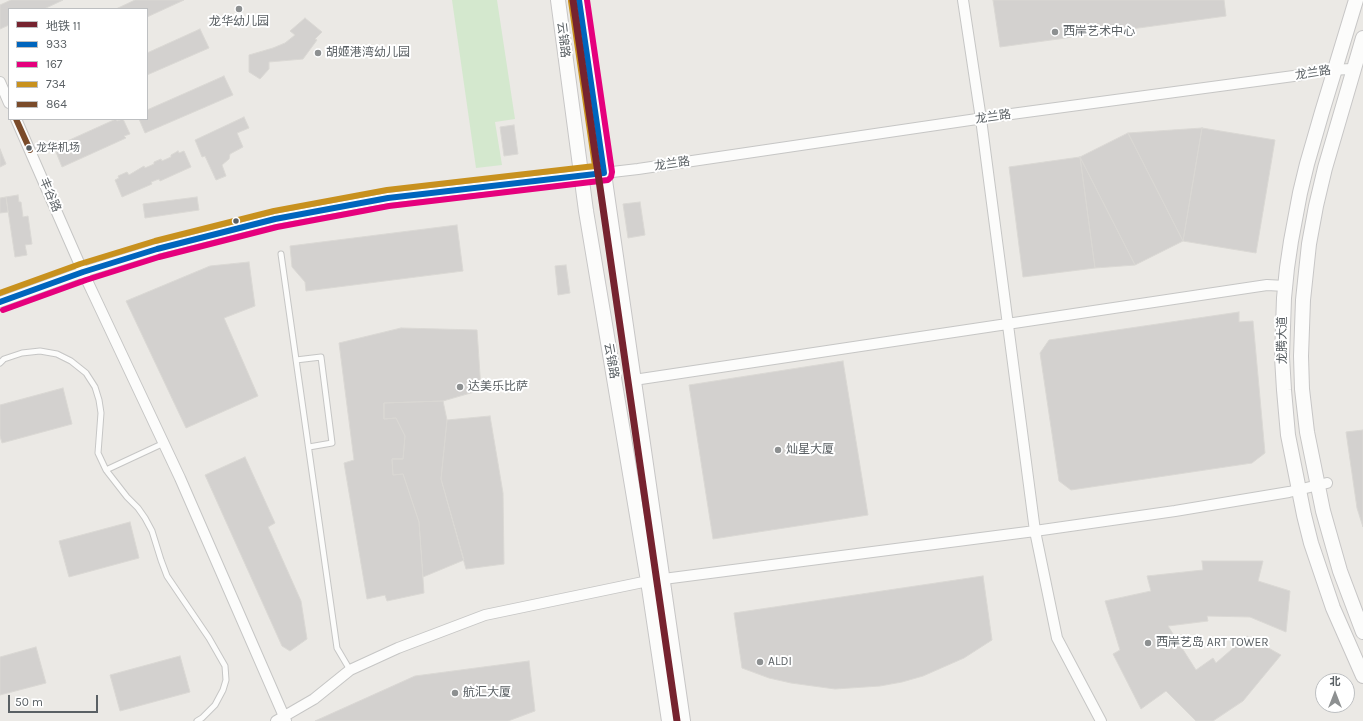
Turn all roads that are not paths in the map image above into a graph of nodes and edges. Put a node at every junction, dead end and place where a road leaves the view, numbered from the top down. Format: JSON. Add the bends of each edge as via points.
{"nodes":[{"id":1,"x":558,"y":0,"type":"edge"},
{"id":2,"x":580,"y":0,"type":"edge"},
{"id":3,"x":963,"y":0,"type":"edge"},
{"id":4,"x":1356,"y":0,"type":"edge"},
{"id":5,"x":1363,"y":38,"type":"edge"},
{"id":6,"x":1358,"y":67,"type":"edge"},
{"id":7,"x":1335,"y":69,"type":"junction"},
{"id":8,"x":0,"y":82,"type":"edge"},
{"id":9,"x":8,"y":101,"type":"edge"},
{"id":10,"x":981,"y":119,"type":"junction"},
{"id":11,"x":16,"y":120,"type":"edge"},
{"id":12,"x":604,"y":173,"type":"junction"},
{"id":13,"x":581,"y":176,"type":"junction"},
{"id":14,"x":281,"y":254,"type":"dead end"},
{"id":15,"x":83,"y":272,"type":"junction"},
{"id":16,"x":1285,"y":286,"type":"junction"},
{"id":17,"x":0,"y":302,"type":"edge"},
{"id":18,"x":1008,"y":324,"type":"junction"},
{"id":19,"x":296,"y":360,"type":"junction"},
{"id":20,"x":0,"y":363,"type":"edge"},
{"id":21,"x":634,"y":380,"type":"junction"},
{"id":22,"x":164,"y":443,"type":"junction"},
{"id":23,"x":308,"y":447,"type":"junction"},
{"id":24,"x":106,"y":470,"type":"junction"},
{"id":25,"x":1322,"y":484,"type":"junction"},
{"id":26,"x":1299,"y":489,"type":"junction"},
{"id":27,"x":1035,"y":531,"type":"junction"},
{"id":28,"x":663,"y":579,"type":"junction"},
{"id":29,"x":648,"y":581,"type":"junction"},
{"id":30,"x":1363,"y":632,"type":"edge"},
{"id":31,"x":350,"y":670,"type":"junction"},
{"id":32,"x":1363,"y":676,"type":"edge"},
{"id":33,"x":282,"y":720,"type":"edge"},
{"id":34,"x":197,"y":721,"type":"edge"},
{"id":35,"x":669,"y":721,"type":"edge"},
{"id":36,"x":684,"y":721,"type":"edge"},
{"id":37,"x":1101,"y":721,"type":"edge"}],
"edges":[{"from":1,"to":13,"type":"main road","name":"云锦路"},
{"from":2,"to":12,"type":"main road","name":"云锦路"},
{"from":3,"to":10,"type":"street"},
{"from":4,"to":7,"type":"main road","name":"龙腾大道"},
{"from":5,"to":6,"type":"main road","name":"龙腾大道"},
{"from":6,"to":7,"type":"street","name":"龙兰路"},
{"from":6,"to":25,"type":"main road","name":"龙腾大道","via":[[1325,168],[1316,206],[1303,300],[1302,389],[1307,432]]},
{"from":7,"to":10,"type":"street","name":"龙兰路"},
{"from":7,"to":16,"type":"main road","name":"龙腾大道","via":[[1307,164],[1291,241]]},
{"from":8,"to":9,"type":"street"},
{"from":10,"to":12,"type":"street","name":"龙兰路"},
{"from":10,"to":18,"type":"street"},
{"from":11,"to":15,"type":"street","name":"丰谷路"},
{"from":12,"to":13,"type":"street","name":"龙兰路"},
{"from":12,"to":21,"type":"main road","name":"云锦路"},
{"from":13,"to":15,"type":"street","name":"龙兰路","via":[[388,198],[275,219],[157,249]]},
{"from":13,"to":29,"type":"main road","name":"云锦路"},
{"from":14,"to":19,"type":"lane"},
{"from":15,"to":17,"type":"street","name":"龙兰路"},
{"from":15,"to":22,"type":"street","name":"丰谷路"},
{"from":16,"to":18,"type":"street","via":[[1267,285]]},
{"from":16,"to":26,"type":"main road","name":"龙腾大道","via":[[1282,327],[1284,390],[1288,435]]},
{"from":18,"to":21,"type":"street"},
{"from":18,"to":27,"type":"street"},
{"from":19,"to":23,"type":"lane"},
{"from":19,"to":23,"type":"lane","via":[[321,357],[332,443]]},
{"from":20,"to":24,"type":"lane","via":[[22,353],[40,351],[57,354],[86,373],[95,387],[99,400],[101,426],[98,453]]},
{"from":21,"to":28,"type":"main road","name":"云锦路"},
{"from":22,"to":24,"type":"lane"},
{"from":22,"to":33,"type":"street","name":"丰谷路"},
{"from":23,"to":31,"type":"lane","via":[[337,648]]},
{"from":24,"to":34,"type":"lane","via":[[145,518],[167,576],[225,666],[226,680],[223,690],[215,705]]},
{"from":25,"to":26,"type":"street"},
{"from":25,"to":30,"type":"main road","name":"龙腾大道","via":[[1330,538]]},
{"from":26,"to":27,"type":"street","via":[[1175,511]]},
{"from":26,"to":32,"type":"main road","name":"龙腾大道","via":[[1311,543],[1322,577]]},
{"from":27,"to":28,"type":"street"},
{"from":27,"to":37,"type":"street","via":[[1057,638]]},
{"from":28,"to":29,"type":"street"},
{"from":28,"to":36,"type":"main road","name":"云锦路"},
{"from":29,"to":31,"type":"street","via":[[485,615],[398,648]]},
{"from":29,"to":35,"type":"main road","name":"云锦路"},
{"from":31,"to":33,"type":"street","via":[[314,699]]}]}
